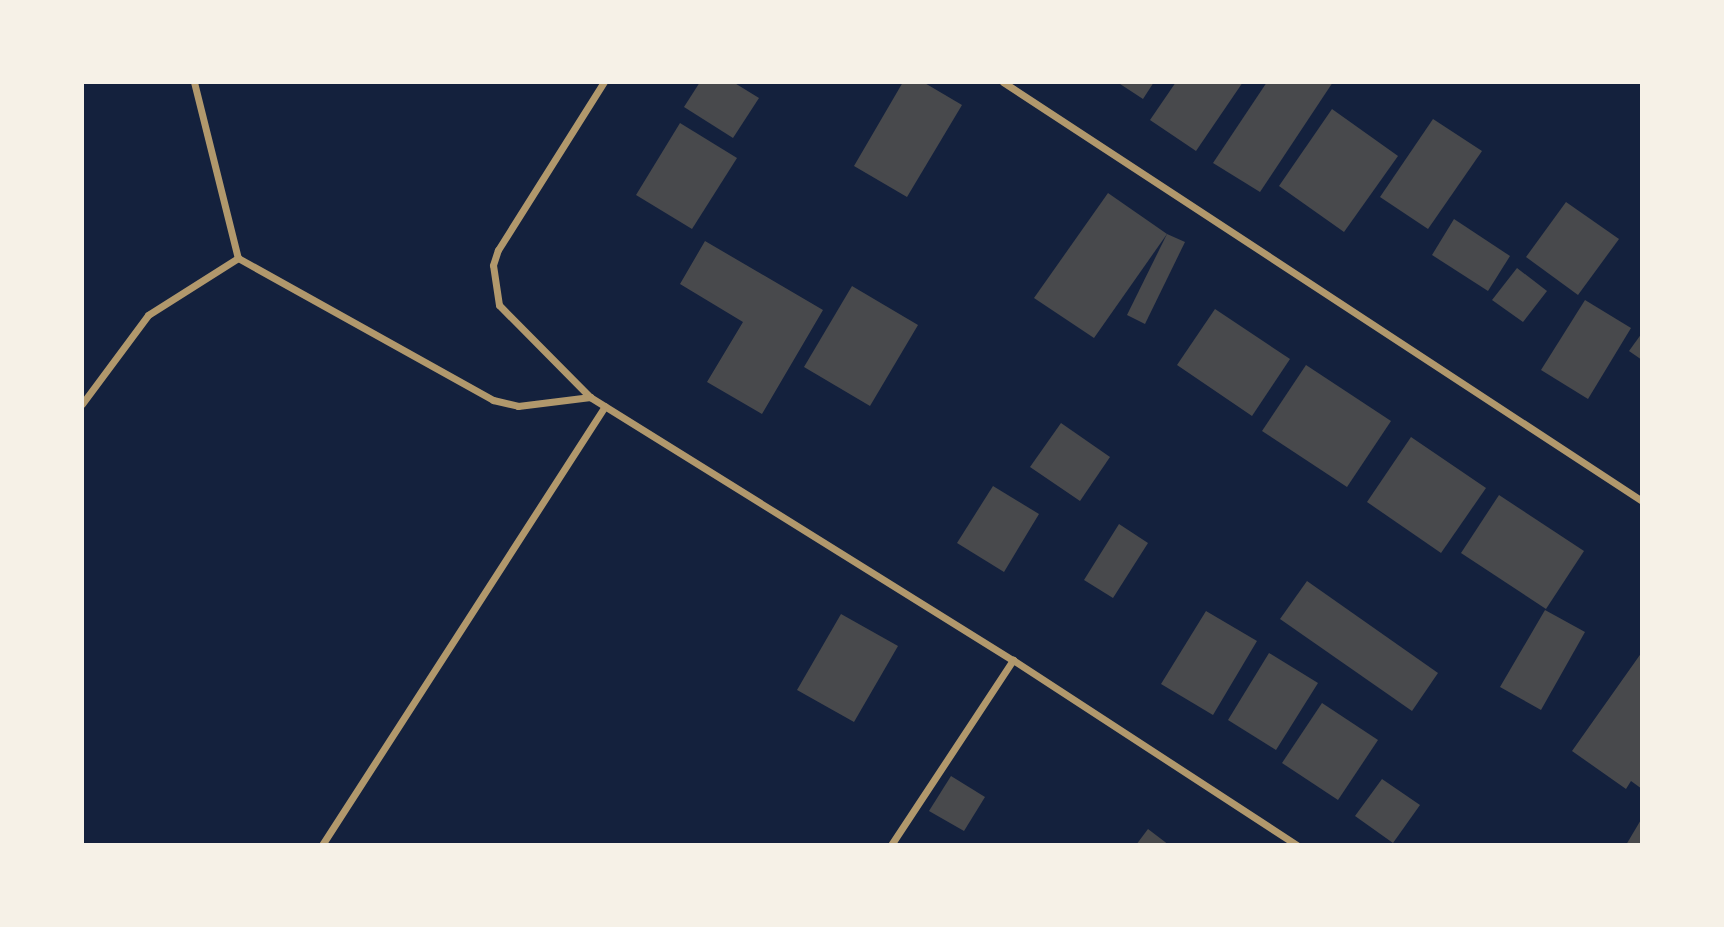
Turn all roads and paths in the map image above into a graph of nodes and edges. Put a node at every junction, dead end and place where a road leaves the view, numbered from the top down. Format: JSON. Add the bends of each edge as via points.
{"nodes":[{"id":1,"x":194,"y":82,"type":"edge"},
{"id":2,"x":604,"y":82,"type":"edge"},
{"id":3,"x":1003,"y":82,"type":"edge"},
{"id":4,"x":238,"y":258,"type":"junction"},
{"id":5,"x":590,"y":397,"type":"junction"},
{"id":6,"x":82,"y":404,"type":"edge"},
{"id":7,"x":605,"y":406,"type":"junction"},
{"id":8,"x":1642,"y":502,"type":"edge"},
{"id":9,"x":1013,"y":660,"type":"junction"},
{"id":10,"x":322,"y":845,"type":"edge"},
{"id":11,"x":891,"y":845,"type":"edge"},
{"id":12,"x":1297,"y":845,"type":"edge"}],
"edges":[{"from":1,"to":4,"type":"street"},
{"from":2,"to":5,"type":"street","via":[[498,250],[493,265],[499,305]]},
{"from":3,"to":8,"type":"street"},
{"from":4,"to":5,"type":"street","via":[[493,400],[518,406]]},
{"from":4,"to":6,"type":"street","via":[[148,315]]},
{"from":5,"to":7,"type":"street"},
{"from":7,"to":9,"type":"street"},
{"from":7,"to":10,"type":"street"},
{"from":9,"to":11,"type":"street"},
{"from":9,"to":12,"type":"street"}]}
